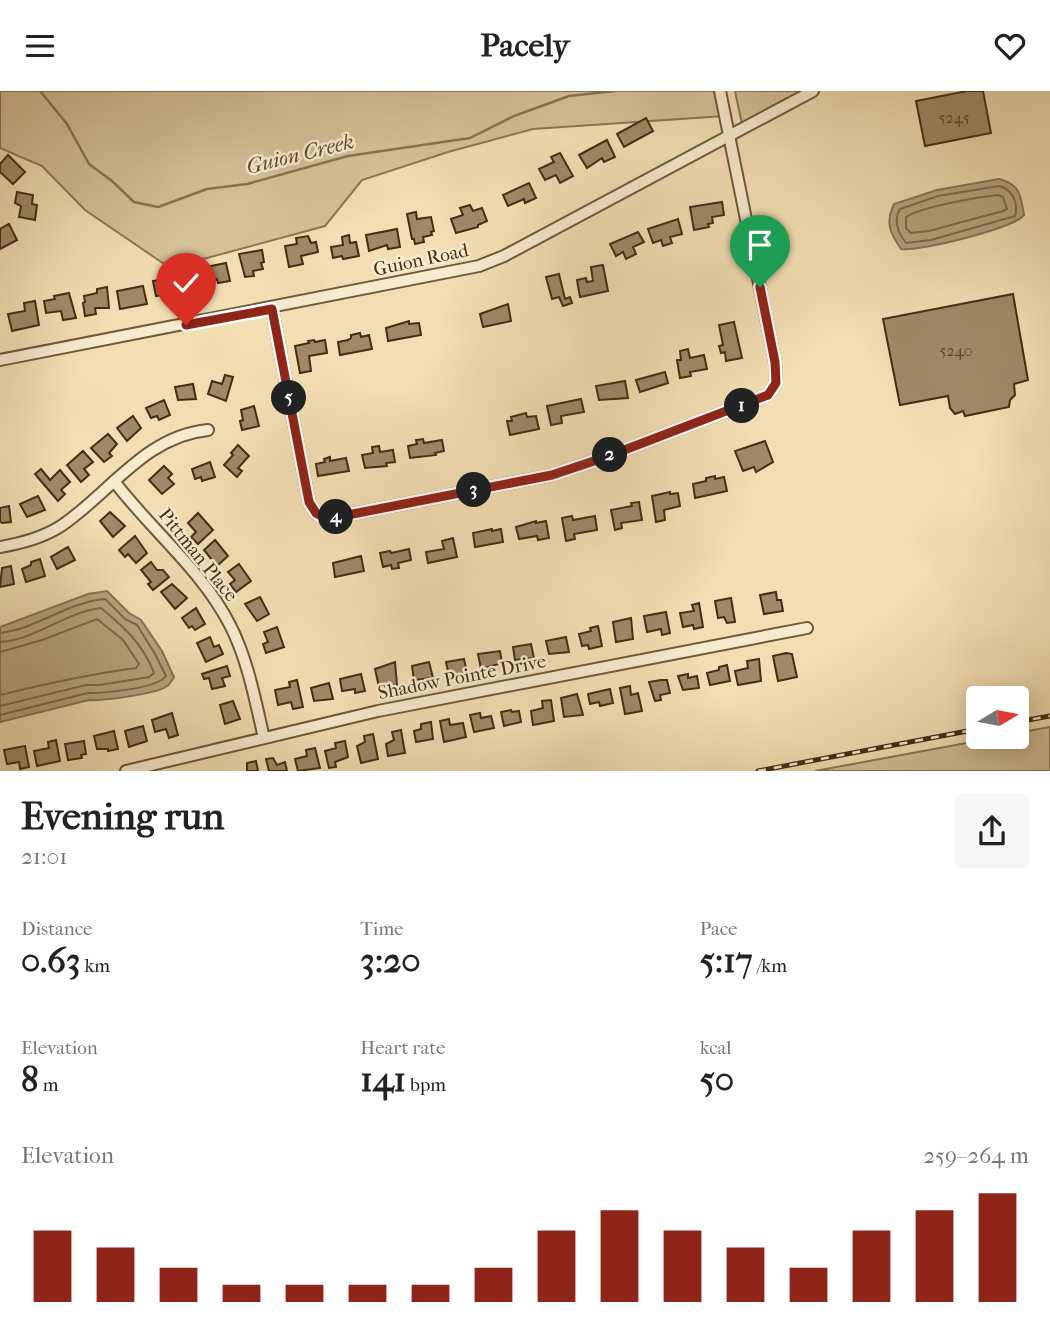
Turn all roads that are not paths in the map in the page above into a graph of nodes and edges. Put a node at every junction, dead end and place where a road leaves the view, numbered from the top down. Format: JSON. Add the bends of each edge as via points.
{"nodes":[{"id":1,"x":720,"y":91,"type":"edge"},
{"id":2,"x":813,"y":91,"type":"edge"},
{"id":3,"x":728,"y":137,"type":"junction"},
{"id":4,"x":272,"y":309,"type":"junction"},
{"id":5,"x":0,"y":360,"type":"edge"},
{"id":6,"x":208,"y":430,"type":"dead end"},
{"id":7,"x":114,"y":481,"type":"junction"},
{"id":8,"x":0,"y":547,"type":"edge"},
{"id":9,"x":807,"y":628,"type":"dead end"},
{"id":10,"x":264,"y":739,"type":"junction"},
{"id":11,"x":126,"y":771,"type":"edge"}],
"edges":[{"from":1,"to":3,"type":"street"},
{"from":2,"to":3,"type":"street","name":"Guion Road"},
{"from":3,"to":4,"type":"street","name":"Guion Road","via":[[484,265]]},
{"from":3,"to":4,"type":"street","via":[[775,362],[776,383],[768,395],[756,400],[552,475],[327,519],[309,502]]},
{"from":4,"to":5,"type":"street","name":"Guion Road"},
{"from":6,"to":7,"type":"street","via":[[162,443]]},
{"from":7,"to":8,"type":"street","via":[[53,531]]},
{"from":7,"to":10,"type":"street","name":"Pittman Place","via":[[225,616],[245,659]]},
{"from":9,"to":10,"type":"street","name":"Shadow Pointe Drive","via":[[374,712]]},
{"from":10,"to":11,"type":"street","name":"Shadow Pointe Drive"}]}
